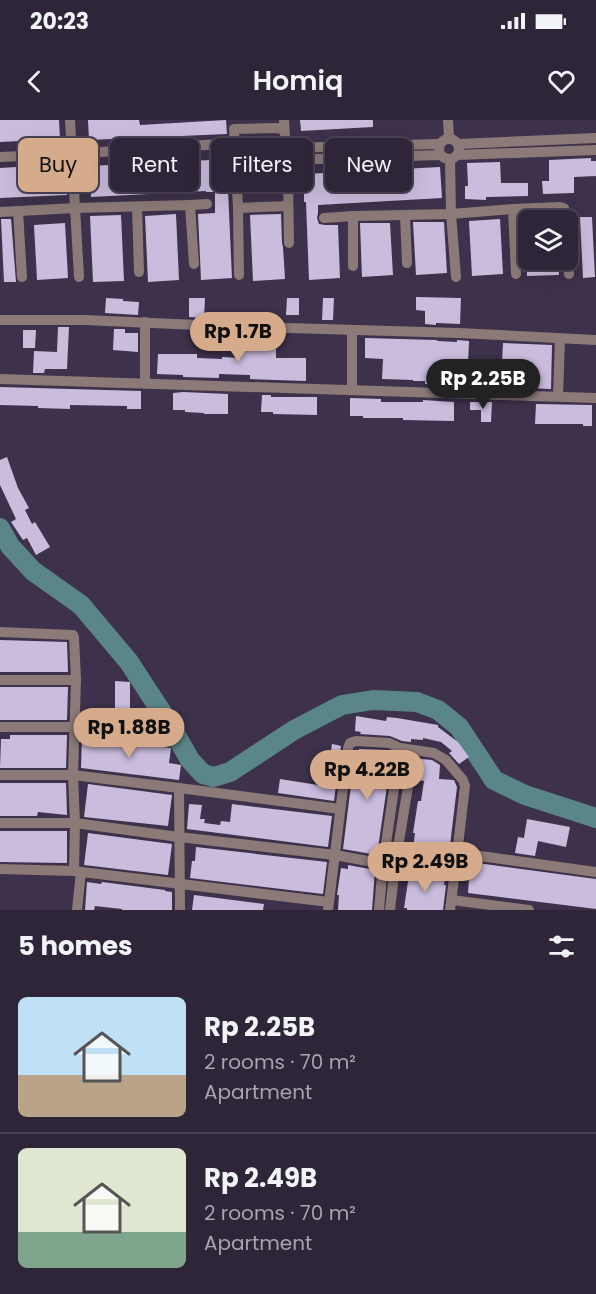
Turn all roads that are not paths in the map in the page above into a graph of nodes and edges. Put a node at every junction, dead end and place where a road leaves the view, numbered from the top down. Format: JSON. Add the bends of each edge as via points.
{"nodes":[{"id":1,"x":70,"y":120,"type":"edge"},
{"id":2,"x":448,"y":120,"type":"edge"},
{"id":3,"x":234,"y":124,"type":"edge"},
{"id":4,"x":284,"y":125,"type":"edge"},
{"id":5,"x":71,"y":138,"type":"edge"},
{"id":6,"x":596,"y":138,"type":"edge"},
{"id":7,"x":211,"y":145,"type":"edge"},
{"id":8,"x":313,"y":148,"type":"edge"},
{"id":9,"x":449,"y":149,"type":"junction"},
{"id":10,"x":596,"y":150,"type":"edge"},
{"id":11,"x":98,"y":152,"type":"edge"},
{"id":12,"x":18,"y":156,"type":"edge"},
{"id":13,"x":0,"y":157,"type":"edge"},
{"id":14,"x":313,"y":158,"type":"edge"},
{"id":15,"x":74,"y":192,"type":"edge"},
{"id":16,"x":237,"y":192,"type":"edge"},
{"id":17,"x":288,"y":192,"type":"edge"},
{"id":18,"x":207,"y":204,"type":"dead end"},
{"id":19,"x":190,"y":206,"type":"junction"},
{"id":20,"x":288,"y":206,"type":"junction"},
{"id":21,"x":137,"y":207,"type":"junction"},
{"id":22,"x":75,"y":208,"type":"junction"},
{"id":23,"x":238,"y":208,"type":"junction"},
{"id":24,"x":513,"y":209,"type":"junction"},
{"id":25,"x":565,"y":210,"type":"edge"},
{"id":26,"x":1,"y":212,"type":"edge"},
{"id":27,"x":18,"y":212,"type":"junction"},
{"id":28,"x":452,"y":214,"type":"junction"},
{"id":29,"x":405,"y":215,"type":"junction"},
{"id":30,"x":352,"y":216,"type":"junction"},
{"id":31,"x":324,"y":218,"type":"dead end"},
{"id":32,"x":289,"y":243,"type":"dead end"},
{"id":33,"x":407,"y":263,"type":"dead end"},
{"id":34,"x":194,"y":264,"type":"dead end"},
{"id":35,"x":353,"y":266,"type":"dead end"},
{"id":36,"x":569,"y":270,"type":"edge"},
{"id":37,"x":140,"y":272,"type":"dead end"},
{"id":38,"x":516,"y":274,"type":"dead end"},
{"id":39,"x":569,"y":274,"type":"dead end"},
{"id":40,"x":239,"y":275,"type":"dead end"},
{"id":41,"x":22,"y":277,"type":"dead end"},
{"id":42,"x":79,"y":277,"type":"dead end"},
{"id":43,"x":456,"y":277,"type":"dead end"},
{"id":44,"x":0,"y":320,"type":"edge"},
{"id":45,"x":145,"y":322,"type":"junction"},
{"id":46,"x":352,"y":330,"type":"junction"},
{"id":47,"x":560,"y":339,"type":"junction"},
{"id":48,"x":596,"y":340,"type":"edge"},
{"id":49,"x":0,"y":379,"type":"edge"},
{"id":50,"x":145,"y":384,"type":"junction"},
{"id":51,"x":352,"y":390,"type":"junction"},
{"id":52,"x":558,"y":396,"type":"junction"},
{"id":53,"x":596,"y":398,"type":"edge"},
{"id":54,"x":0,"y":632,"type":"edge"},
{"id":55,"x":76,"y":680,"type":"junction"},
{"id":56,"x":0,"y":681,"type":"edge"},
{"id":57,"x":0,"y":727,"type":"edge"},
{"id":58,"x":75,"y":728,"type":"junction"},
{"id":59,"x":159,"y":738,"type":"dead end"},
{"id":60,"x":400,"y":748,"type":"junction"},
{"id":61,"x":414,"y":750,"type":"junction"},
{"id":62,"x":0,"y":775,"type":"edge"},
{"id":63,"x":73,"y":775,"type":"junction"},
{"id":64,"x":179,"y":789,"type":"junction"},
{"id":65,"x":340,"y":810,"type":"junction"},
{"id":66,"x":0,"y":823,"type":"edge"},
{"id":67,"x":75,"y":823,"type":"junction"},
{"id":68,"x":179,"y":837,"type":"junction"},
{"id":69,"x":458,"y":853,"type":"junction"},
{"id":70,"x":335,"y":855,"type":"junction"},
{"id":71,"x":383,"y":864,"type":"junction"},
{"id":72,"x":394,"y":866,"type":"junction"},
{"id":73,"x":0,"y":869,"type":"edge"},
{"id":74,"x":77,"y":871,"type":"junction"},
{"id":75,"x":455,"y":871,"type":"junction"},
{"id":76,"x":596,"y":872,"type":"edge"},
{"id":77,"x":180,"y":885,"type":"junction"},
{"id":78,"x":451,"y":905,"type":"edge"},
{"id":79,"x":328,"y":906,"type":"edge"},
{"id":80,"x":77,"y":910,"type":"edge"},
{"id":81,"x":180,"y":910,"type":"edge"},
{"id":82,"x":379,"y":910,"type":"edge"},
{"id":83,"x":390,"y":910,"type":"edge"},
{"id":84,"x":529,"y":910,"type":"edge"}],
"edges":[{"from":1,"to":5,"type":"street"},
{"from":2,"to":9,"type":"street"},
{"from":3,"to":4,"type":"street","via":[[277,128]]},
{"from":6,"to":9,"type":"street"},
{"from":7,"to":11,"type":"street"},
{"from":8,"to":9,"type":"street"},
{"from":9,"to":10,"type":"street"},
{"from":9,"to":14,"type":"street"},
{"from":9,"to":28,"type":"street"},
{"from":12,"to":13,"type":"street"},
{"from":15,"to":22,"type":"street"},
{"from":16,"to":23,"type":"street"},
{"from":17,"to":20,"type":"street"},
{"from":18,"to":19,"type":"street"},
{"from":19,"to":21,"type":"street"},
{"from":19,"to":34,"type":"street"},
{"from":20,"to":23,"type":"street"},
{"from":20,"to":32,"type":"street"},
{"from":21,"to":22,"type":"street"},
{"from":21,"to":37,"type":"street"},
{"from":22,"to":27,"type":"street"},
{"from":22,"to":42,"type":"street"},
{"from":23,"to":40,"type":"street"},
{"from":24,"to":25,"type":"street"},
{"from":24,"to":28,"type":"street"},
{"from":24,"to":38,"type":"street"},
{"from":26,"to":27,"type":"street"},
{"from":27,"to":41,"type":"street"},
{"from":28,"to":29,"type":"street"},
{"from":28,"to":43,"type":"street"},
{"from":29,"to":30,"type":"street"},
{"from":29,"to":33,"type":"street"},
{"from":30,"to":31,"type":"street"},
{"from":30,"to":35,"type":"street"},
{"from":36,"to":39,"type":"street"},
{"from":44,"to":45,"type":"street"},
{"from":45,"to":46,"type":"street"},
{"from":45,"to":50,"type":"street"},
{"from":46,"to":47,"type":"street"},
{"from":46,"to":51,"type":"street"},
{"from":47,"to":48,"type":"street"},
{"from":47,"to":52,"type":"street"},
{"from":49,"to":50,"type":"street"},
{"from":50,"to":51,"type":"street"},
{"from":51,"to":52,"type":"street"},
{"from":52,"to":53,"type":"street"},
{"from":54,"to":55,"type":"street","via":[[73,635]]},
{"from":55,"to":56,"type":"street"},
{"from":55,"to":58,"type":"street"},
{"from":57,"to":58,"type":"street"},
{"from":58,"to":59,"type":"street"},
{"from":58,"to":63,"type":"street"},
{"from":60,"to":61,"type":"street"},
{"from":60,"to":65,"type":"street","via":[[388,743],[350,743]]},
{"from":60,"to":71,"type":"street"},
{"from":61,"to":69,"type":"street","via":[[438,754],[465,783]]},
{"from":61,"to":72,"type":"street"},
{"from":62,"to":63,"type":"street"},
{"from":63,"to":64,"type":"street"},
{"from":63,"to":67,"type":"street"},
{"from":64,"to":65,"type":"street"},
{"from":64,"to":68,"type":"street"},
{"from":65,"to":70,"type":"street"},
{"from":66,"to":67,"type":"street"},
{"from":67,"to":68,"type":"street"},
{"from":67,"to":74,"type":"street"},
{"from":68,"to":70,"type":"street"},
{"from":68,"to":77,"type":"street"},
{"from":69,"to":75,"type":"street"},
{"from":69,"to":76,"type":"street"},
{"from":70,"to":71,"type":"street"},
{"from":70,"to":79,"type":"street"},
{"from":71,"to":72,"type":"street"},
{"from":71,"to":82,"type":"street"},
{"from":72,"to":75,"type":"street"},
{"from":72,"to":83,"type":"street"},
{"from":73,"to":74,"type":"street"},
{"from":74,"to":77,"type":"street"},
{"from":74,"to":80,"type":"street"},
{"from":75,"to":78,"type":"street"},
{"from":77,"to":79,"type":"street"},
{"from":77,"to":81,"type":"street"},
{"from":78,"to":84,"type":"street"}]}
